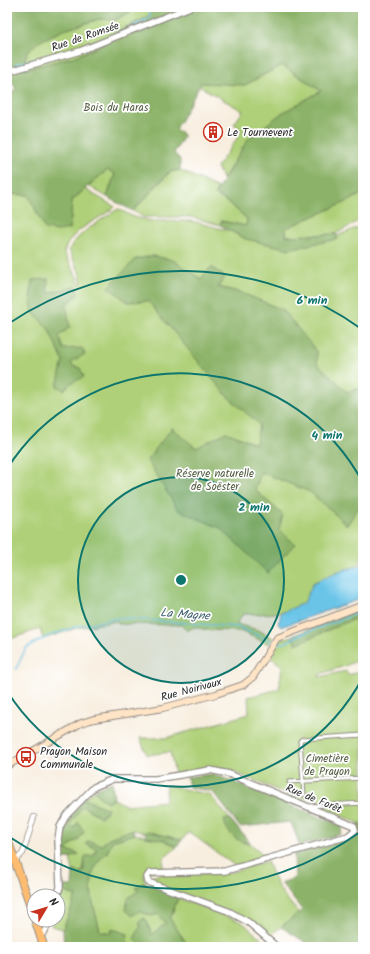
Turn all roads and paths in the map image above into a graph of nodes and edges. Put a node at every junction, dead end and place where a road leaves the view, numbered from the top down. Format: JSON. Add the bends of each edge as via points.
{"nodes":[{"id":1,"x":190,"y":7,"type":"edge"},
{"id":2,"x":7,"y":72,"type":"edge"},
{"id":3,"x":363,"y":605,"type":"edge"},
{"id":4,"x":363,"y":735,"type":"edge"},
{"id":5,"x":7,"y":766,"type":"edge"},
{"id":6,"x":363,"y":778,"type":"edge"},
{"id":7,"x":303,"y":781,"type":"junction"},
{"id":8,"x":289,"y":782,"type":"dead end"},
{"id":9,"x":304,"y":795,"type":"dead end"},
{"id":10,"x":363,"y":803,"type":"edge"},
{"id":11,"x":308,"y":806,"type":"junction"},
{"id":12,"x":34,"y":817,"type":"dead end"},
{"id":13,"x":7,"y":838,"type":"edge"},
{"id":14,"x":15,"y":861,"type":"junction"},
{"id":15,"x":60,"y":888,"type":"edge"},
{"id":16,"x":26,"y":893,"type":"edge"},
{"id":17,"x":38,"y":928,"type":"edge"},
{"id":18,"x":46,"y":928,"type":"edge"},
{"id":19,"x":40,"y":936,"type":"junction"},
{"id":20,"x":44,"y":947,"type":"edge"},
{"id":21,"x":277,"y":947,"type":"edge"}],
"edges":[{"from":1,"to":2,"type":"street","name":"Rue de Romsée","via":[[80,51]]},
{"from":3,"to":5,"type":"main road","name":"Rue Noirivaux","via":[[281,636],[274,642],[253,677],[243,685],[163,708],[81,723]]},
{"from":4,"to":7,"type":"street","via":[[302,738],[300,741]]},
{"from":6,"to":7,"type":"street"},
{"from":7,"to":8,"type":"street"},
{"from":7,"to":9,"type":"street"},
{"from":10,"to":11,"type":"street"},
{"from":11,"to":15,"type":"street","name":"Rue de Forêt","via":[[229,774],[210,770],[156,779],[113,780],[94,787],[66,816],[60,827]]},
{"from":11,"to":21,"type":"street","name":"Rue de Forêt","via":[[347,822],[354,826],[355,830],[348,836],[225,871],[150,873],[147,877],[148,882],[228,911],[248,922]]},
{"from":12,"to":14,"type":"street","via":[[23,853]]},
{"from":13,"to":14,"type":"main road"},
{"from":14,"to":16,"type":"main road"},
{"from":17,"to":19,"type":"main road"},
{"from":18,"to":19,"type":"street"},
{"from":19,"to":20,"type":"main road"}]}
